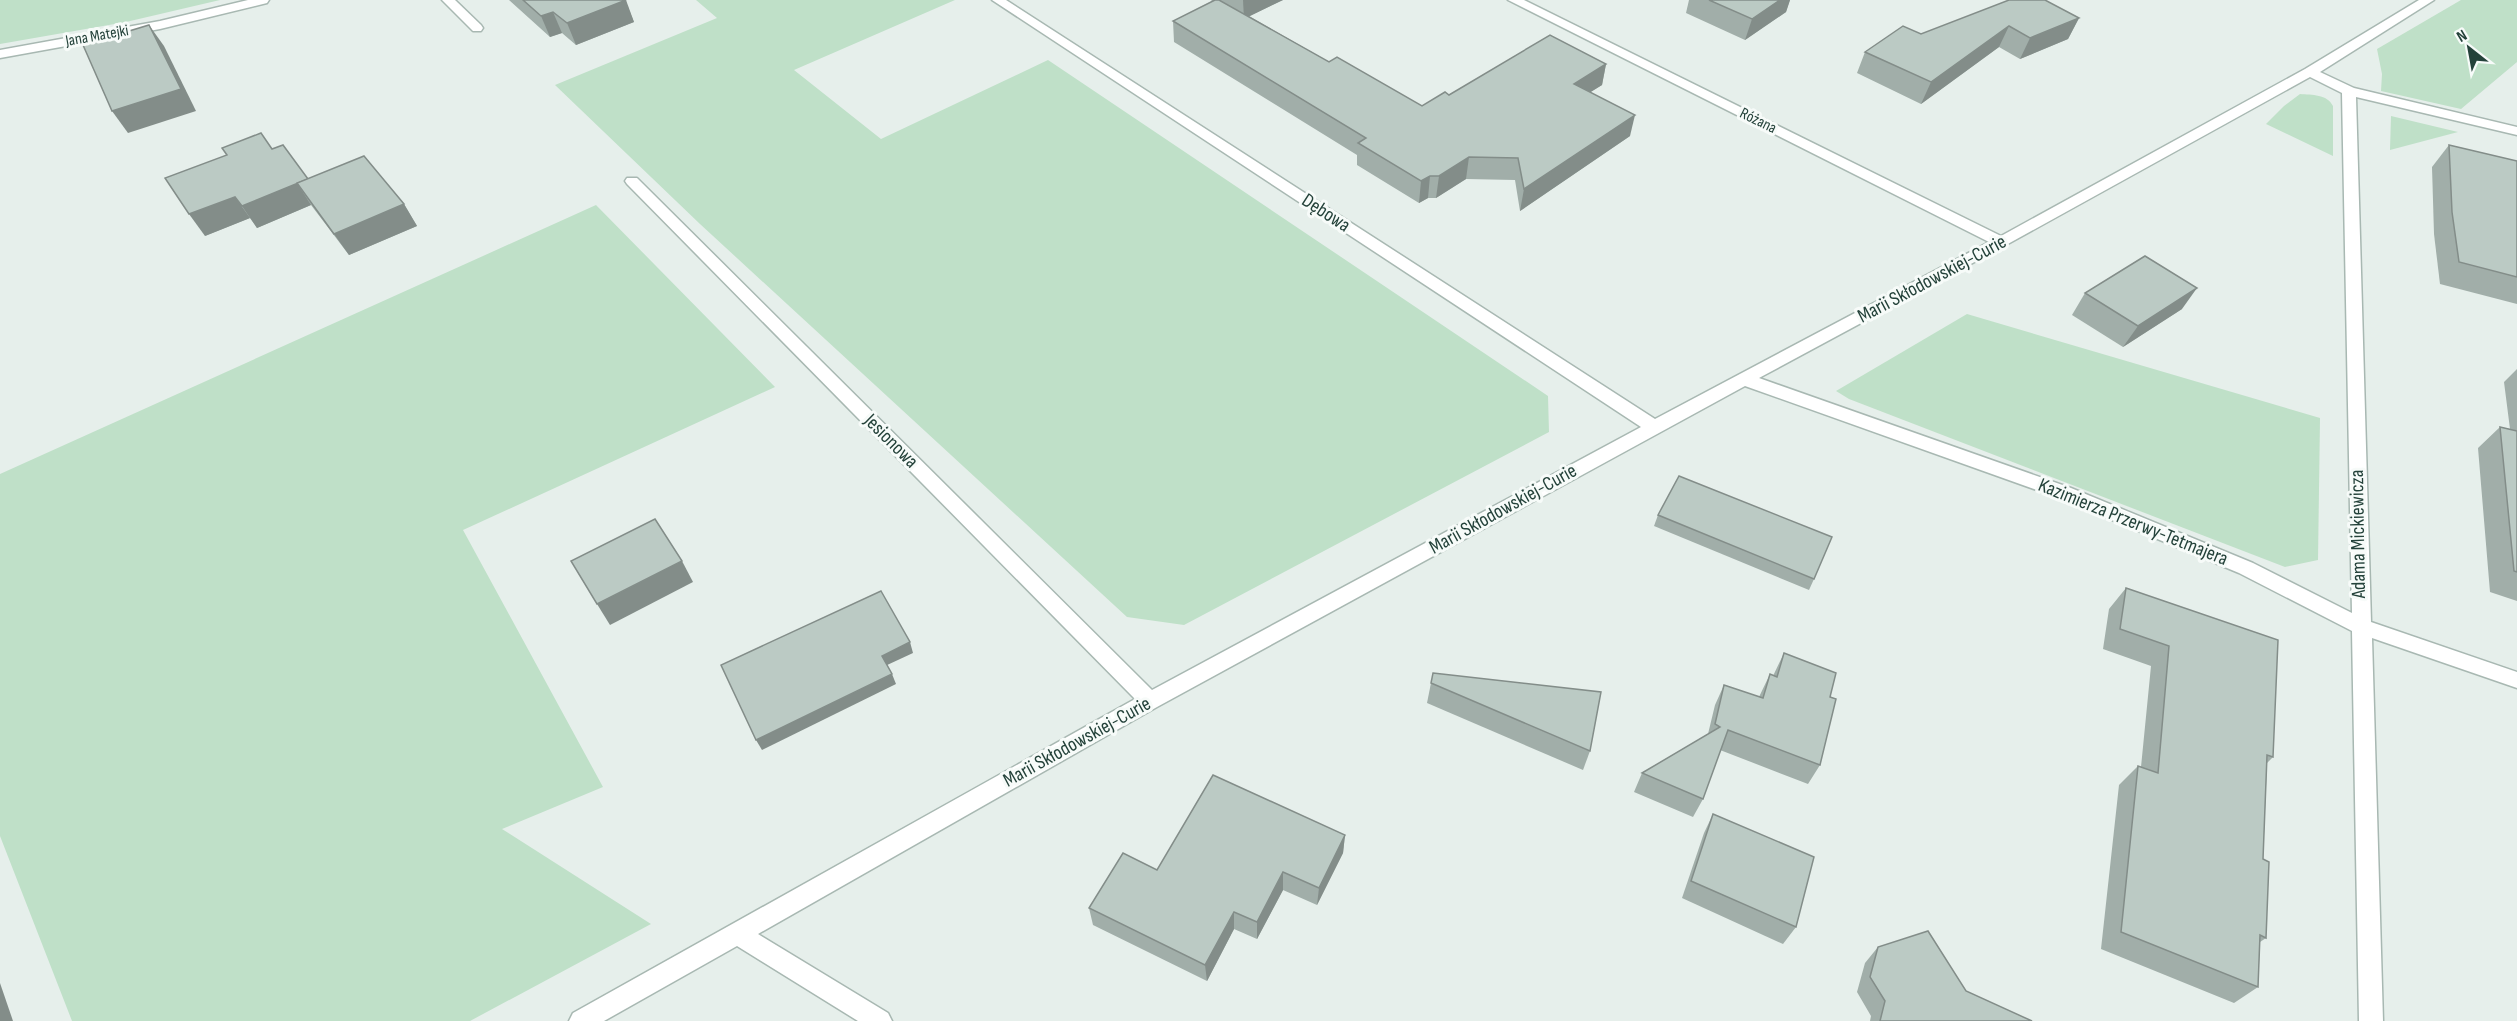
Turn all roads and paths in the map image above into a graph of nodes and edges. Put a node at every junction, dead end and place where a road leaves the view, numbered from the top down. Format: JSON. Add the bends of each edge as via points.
{"nodes":[{"id":1,"x":263,"y":0,"type":"edge"},
{"id":2,"x":448,"y":0,"type":"edge"},
{"id":3,"x":998,"y":0,"type":"edge"},
{"id":4,"x":1514,"y":0,"type":"edge"},
{"id":5,"x":2428,"y":0,"type":"edge"},
{"id":6,"x":477,"y":28,"type":"dead end"},
{"id":7,"x":0,"y":54,"type":"edge"},
{"id":8,"x":2310,"y":72,"type":"junction"},
{"id":9,"x":2349,"y":91,"type":"junction"},
{"id":10,"x":2517,"y":131,"type":"edge"},
{"id":11,"x":632,"y":181,"type":"dead end"},
{"id":12,"x":2001,"y":242,"type":"junction"},
{"id":13,"x":1743,"y":379,"type":"junction"},
{"id":14,"x":1654,"y":427,"type":"junction"},
{"id":15,"x":2360,"y":626,"type":"junction"},
{"id":16,"x":2517,"y":680,"type":"edge"},
{"id":17,"x":1150,"y":701,"type":"junction"},
{"id":18,"x":738,"y":934,"type":"junction"},
{"id":19,"x":581,"y":1021,"type":"edge"},
{"id":20,"x":880,"y":1021,"type":"edge"},
{"id":21,"x":2372,"y":1021,"type":"edge"}],
"edges":[{"from":1,"to":7,"type":"street","name":"Jana Matejki","via":[[160,25]]},
{"from":2,"to":6,"type":"street"},
{"from":3,"to":14,"type":"street","name":"Dębowa"},
{"from":4,"to":12,"type":"street","name":"Różana"},
{"from":5,"to":8,"type":"street","name":"Marii Skłodowskiej-Curie"},
{"from":8,"to":9,"type":"street"},
{"from":8,"to":12,"type":"street","name":"Marii Skłodowskiej-Curie"},
{"from":9,"to":10,"type":"street"},
{"from":9,"to":15,"type":"street","name":"Adama Mickiewicza"},
{"from":11,"to":17,"type":"street","name":"Jesionowa"},
{"from":12,"to":13,"type":"street","name":"Marii Skłodowskiej-Curie"},
{"from":13,"to":14,"type":"street","name":"Marii Skłodowskiej-Curie"},
{"from":13,"to":15,"type":"street","name":"Kazimierza Przerwy-Tetmajera","via":[[2065,493],[2246,568]]},
{"from":14,"to":17,"type":"street","name":"Marii Skłodowskiej-Curie"},
{"from":15,"to":16,"type":"street","name":"Kazimierza Przerwy-Tetmajera"},
{"from":15,"to":21,"type":"street","name":"Adama Mickiewicza"},
{"from":17,"to":18,"type":"street","name":"Marii Skłodowskiej-Curie"},
{"from":18,"to":19,"type":"street","name":"Marii Skłodowskiej-Curie"},
{"from":18,"to":20,"type":"street"}]}
